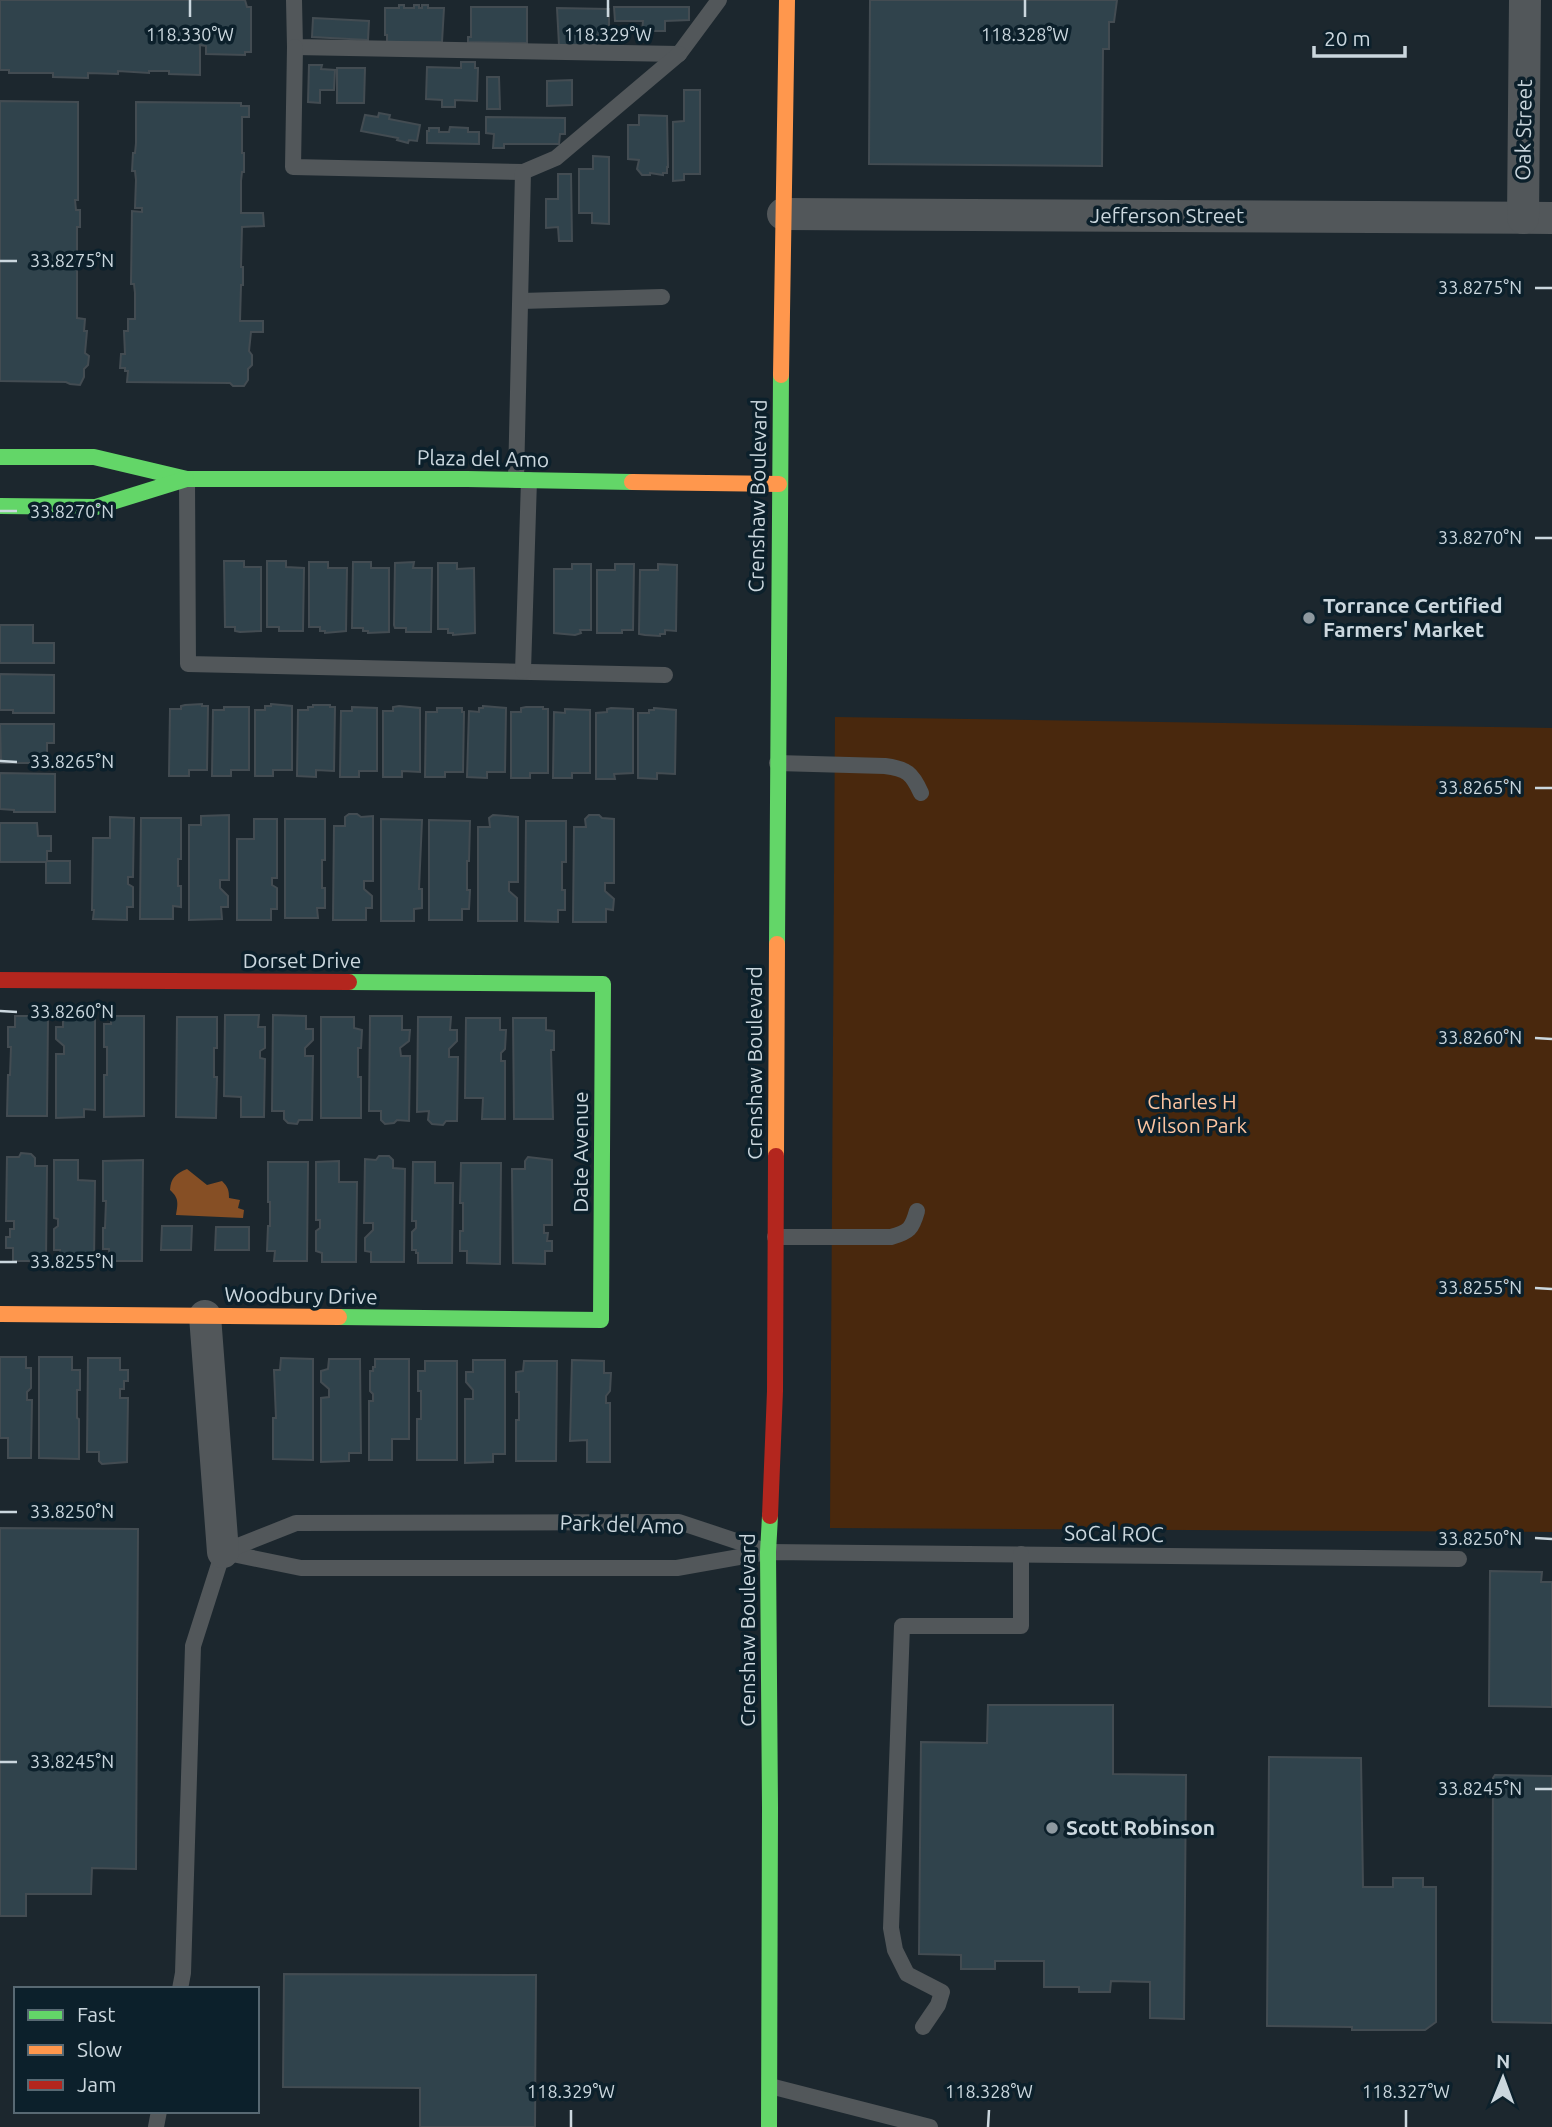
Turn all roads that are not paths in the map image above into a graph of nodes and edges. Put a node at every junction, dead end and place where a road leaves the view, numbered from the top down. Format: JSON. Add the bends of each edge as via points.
{"nodes":[{"id":1,"x":295,"y":0,"type":"edge"},
{"id":2,"x":719,"y":0,"type":"edge"},
{"id":3,"x":787,"y":0,"type":"edge"},
{"id":4,"x":1525,"y":0,"type":"edge"},
{"id":5,"x":295,"y":47,"type":"junction"},
{"id":6,"x":679,"y":54,"type":"junction"},
{"id":7,"x":523,"y":172,"type":"junction"},
{"id":8,"x":783,"y":214,"type":"junction"},
{"id":9,"x":1537,"y":218,"type":"edge"},
{"id":10,"x":662,"y":297,"type":"dead end"},
{"id":11,"x":521,"y":301,"type":"junction"},
{"id":12,"x":0,"y":457,"type":"edge"},
{"id":13,"x":187,"y":479,"type":"junction"},
{"id":14,"x":523,"y":480,"type":"junction"},
{"id":15,"x":779,"y":484,"type":"junction"},
{"id":16,"x":0,"y":506,"type":"edge"},
{"id":17,"x":523,"y":671,"type":"junction"},
{"id":18,"x":665,"y":675,"type":"dead end"},
{"id":19,"x":777,"y":763,"type":"junction"},
{"id":20,"x":921,"y":793,"type":"dead end"},
{"id":21,"x":0,"y":980,"type":"edge"},
{"id":22,"x":603,"y":984,"type":"joint"},
{"id":23,"x":917,"y":1211,"type":"dead end"},
{"id":24,"x":775,"y":1237,"type":"junction"},
{"id":25,"x":0,"y":1314,"type":"edge"},
{"id":26,"x":205,"y":1316,"type":"junction"},
{"id":27,"x":601,"y":1320,"type":"joint"},
{"id":28,"x":223,"y":1552,"type":"junction"},
{"id":29,"x":768,"y":1552,"type":"junction"},
{"id":30,"x":1021,"y":1553,"type":"junction"},
{"id":31,"x":1459,"y":1559,"type":"dead end"},
{"id":32,"x":180,"y":1987,"type":"edge"},
{"id":33,"x":923,"y":2027,"type":"dead end"},
{"id":34,"x":769,"y":2085,"type":"junction"},
{"id":35,"x":769,"y":2127,"type":"edge"},
{"id":36,"x":930,"y":2127,"type":"edge"}],
"edges":[{"from":1,"to":5,"type":"lane"},
{"from":2,"to":6,"type":"lane"},
{"from":3,"to":8,"type":"main road","name":"Crenshaw Boulevard"},
{"from":4,"to":9,"type":"street","name":"Oak Street"},
{"from":5,"to":6,"type":"lane"},
{"from":5,"to":7,"type":"lane","via":[[293,167]]},
{"from":6,"to":7,"type":"lane","via":[[556,158]]},
{"from":7,"to":11,"type":"lane"},
{"from":8,"to":9,"type":"street","name":"Jefferson Street"},
{"from":8,"to":15,"type":"main road","name":"Crenshaw Boulevard"},
{"from":10,"to":11,"type":"lane"},
{"from":11,"to":14,"type":"lane"},
{"from":12,"to":13,"type":"main road","name":"Plaza del Amo","via":[[94,457]]},
{"from":13,"to":14,"type":"main road","name":"Plaza del Amo"},
{"from":13,"to":16,"type":"main road","name":"Plaza del Amo","via":[[96,507]]},
{"from":13,"to":17,"type":"lane","via":[[188,664]]},
{"from":14,"to":15,"type":"main road","name":"Plaza del Amo"},
{"from":14,"to":17,"type":"lane"},
{"from":15,"to":19,"type":"main road","name":"Crenshaw Boulevard"},
{"from":17,"to":18,"type":"lane"},
{"from":19,"to":20,"type":"lane","via":[[902,769],[914,777]]},
{"from":19,"to":24,"type":"main road","name":"Crenshaw Boulevard"},
{"from":21,"to":22,"type":"main road","name":"Dorset Drive"},
{"from":22,"to":27,"type":"main road","name":"Date Avenue"},
{"from":23,"to":24,"type":"lane","via":[[906,1233],[891,1237]]},
{"from":24,"to":29,"type":"main road","name":"Crenshaw Boulevard"},
{"from":25,"to":26,"type":"main road","name":"Woodbury Drive"},
{"from":26,"to":27,"type":"main road","name":"Woodbury Drive"},
{"from":26,"to":28,"type":"street"},
{"from":28,"to":29,"type":"lane","name":"Park del Amo","via":[[301,1569],[677,1568]]},
{"from":28,"to":29,"type":"lane","name":"Park del Amo","via":[[296,1523],[680,1522]]},
{"from":28,"to":32,"type":"lane","via":[[192,1646]]},
{"from":29,"to":30,"type":"lane","name":"SoCal ROC"},
{"from":29,"to":34,"type":"main road","name":"Crenshaw Boulevard"},
{"from":30,"to":31,"type":"lane","name":"SoCal ROC"},
{"from":30,"to":33,"type":"lane","via":[[1021,1626],[902,1626],[891,1928],[907,1974],[942,1992]]},
{"from":34,"to":35,"type":"main road","name":"Crenshaw Boulevard"},
{"from":34,"to":36,"type":"lane"}]}
